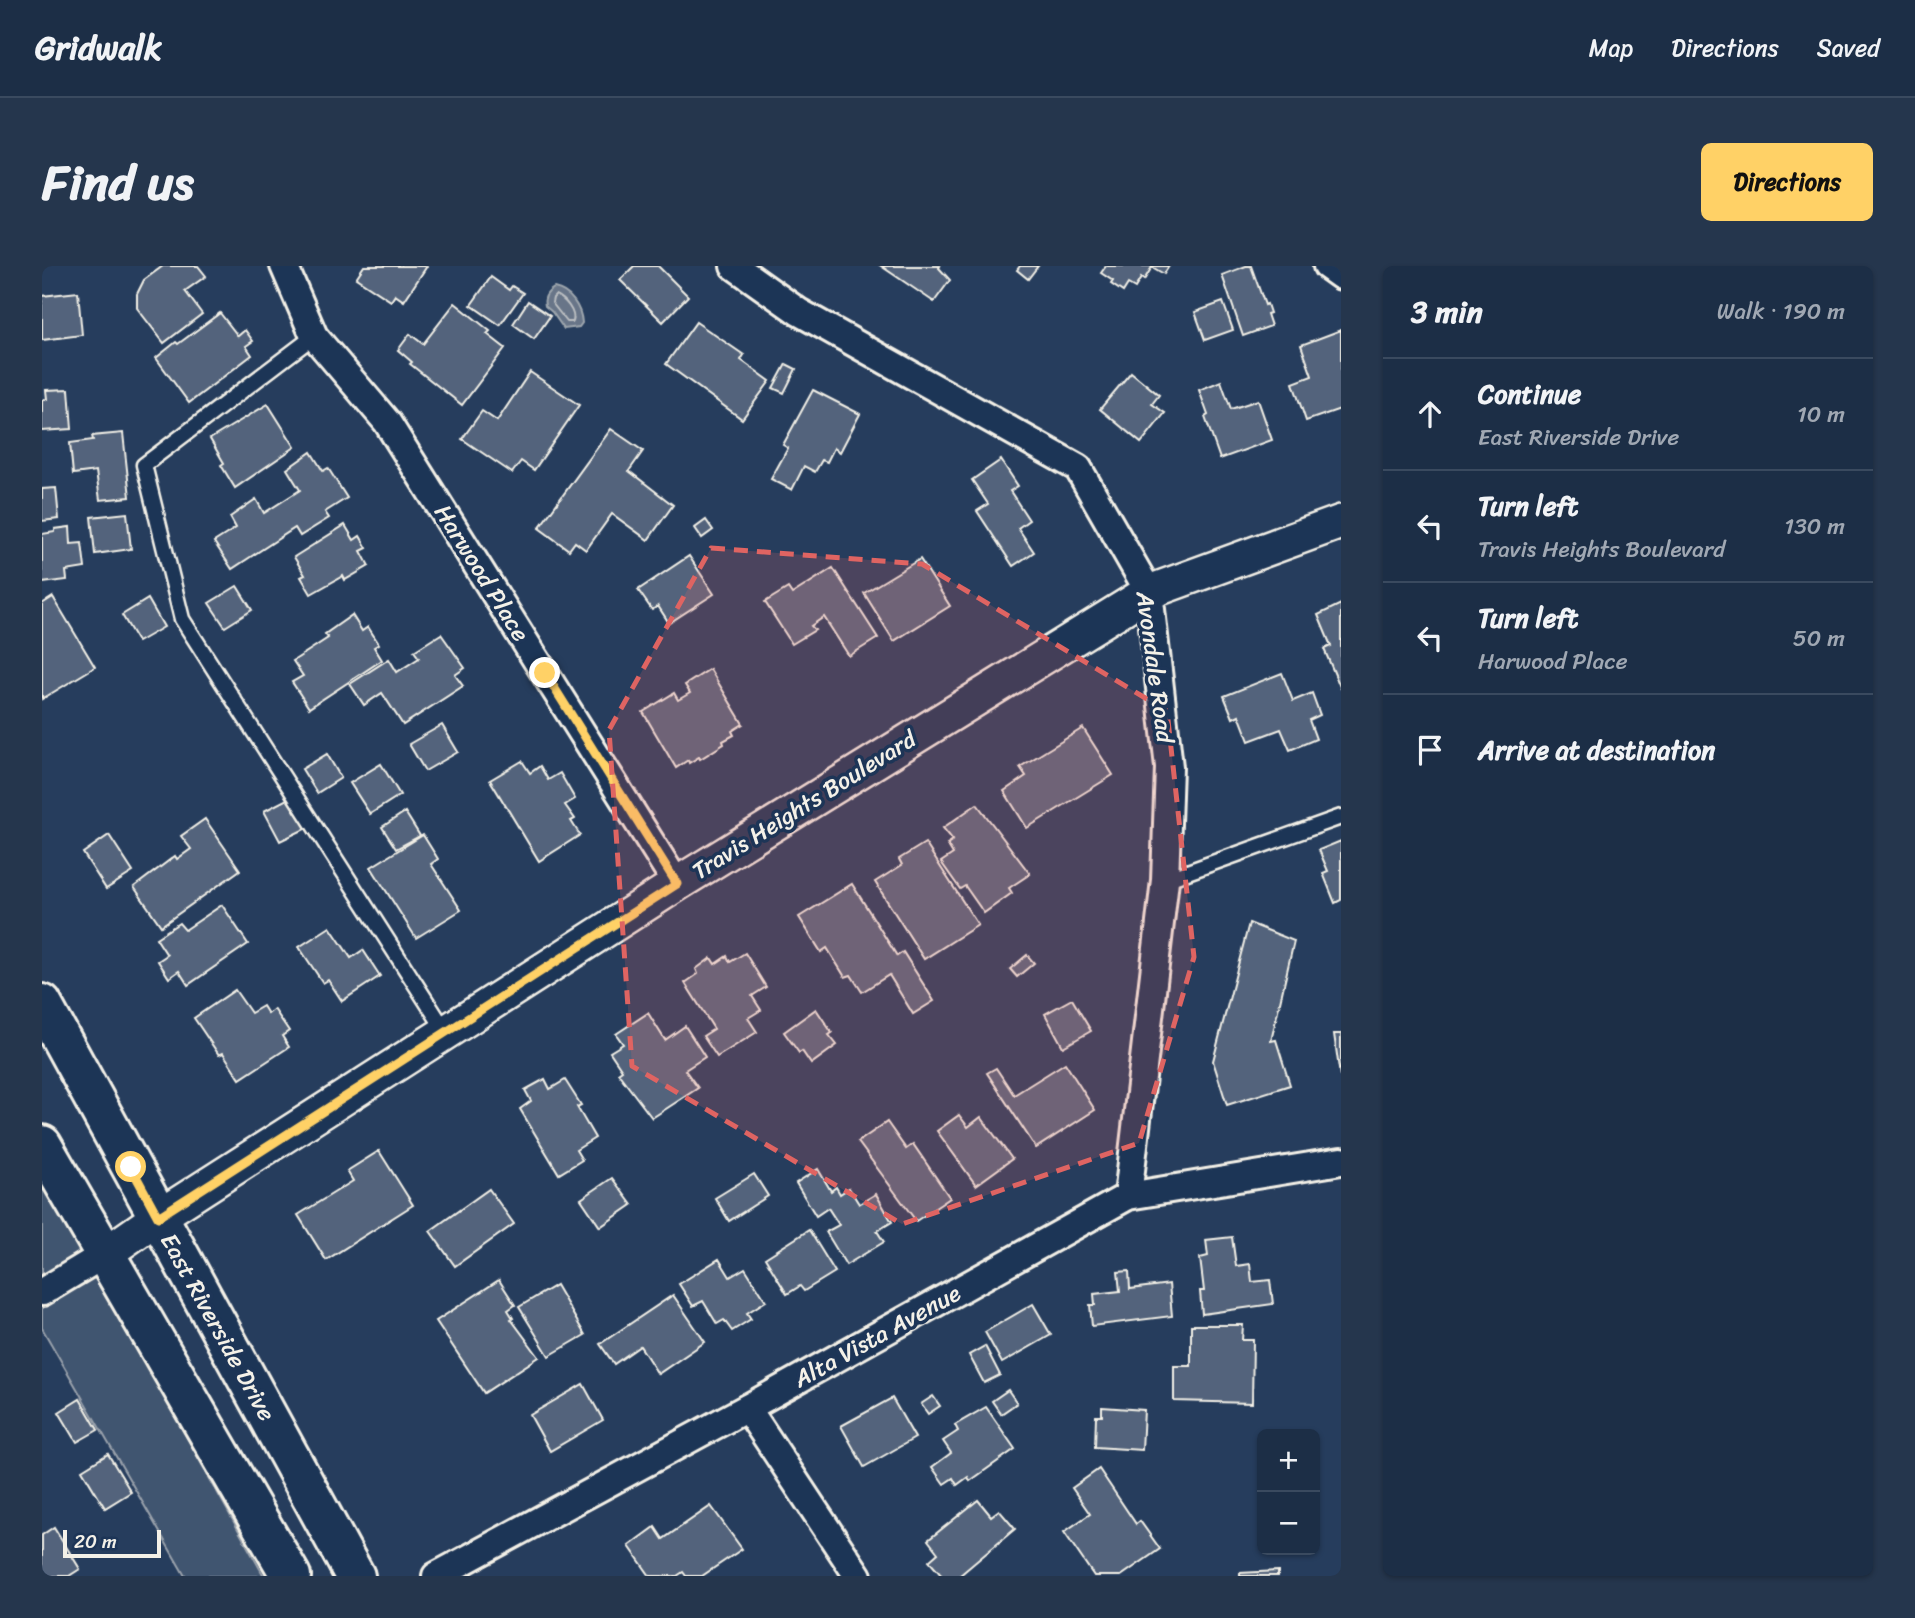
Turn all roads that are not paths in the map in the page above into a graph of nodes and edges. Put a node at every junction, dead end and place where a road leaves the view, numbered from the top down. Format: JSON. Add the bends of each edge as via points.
{"nodes":[{"id":1,"x":284,"y":266,"type":"edge"},
{"id":2,"x":734,"y":266,"type":"edge"},
{"id":3,"x":1327,"y":266,"type":"edge"},
{"id":4,"x":1341,"y":276,"type":"edge"},
{"id":5,"x":314,"y":336,"type":"junction"},
{"id":6,"x":1341,"y":522,"type":"edge"},
{"id":7,"x":1149,"y":592,"type":"junction"},
{"id":8,"x":1341,"y":817,"type":"edge"},
{"id":9,"x":1165,"y":880,"type":"junction"},
{"id":10,"x":677,"y":884,"type":"junction"},
{"id":11,"x":42,"y":1004,"type":"edge"},
{"id":12,"x":446,"y":1032,"type":"junction"},
{"id":13,"x":42,"y":1145,"type":"edge"},
{"id":14,"x":1341,"y":1161,"type":"edge"},
{"id":15,"x":1128,"y":1196,"type":"junction"},
{"id":16,"x":158,"y":1217,"type":"junction"},
{"id":17,"x":105,"y":1254,"type":"junction"},
{"id":18,"x":42,"y":1292,"type":"edge"},
{"id":19,"x":747,"y":1409,"type":"junction"},
{"id":20,"x":291,"y":1576,"type":"edge"},
{"id":21,"x":355,"y":1576,"type":"edge"},
{"id":22,"x":436,"y":1576,"type":"edge"},
{"id":23,"x":858,"y":1576,"type":"edge"}],
"edges":[{"from":1,"to":5,"type":"street","name":"Harwood Place"},
{"from":2,"to":7,"type":"street","name":"Avondale Road","via":[[799,312],[1078,468]]},
{"from":3,"to":4,"type":"street"},
{"from":5,"to":10,"type":"street","name":"Harwood Place","via":[[387,422]]},
{"from":5,"to":12,"type":"lane","via":[[144,465],[182,619]]},
{"from":6,"to":7,"type":"street","name":"Travis Heights Boulevard"},
{"from":7,"to":9,"type":"street","name":"Avondale Road","via":[[1169,767]]},
{"from":7,"to":10,"type":"street","name":"Travis Heights Boulevard"},
{"from":8,"to":9,"type":"lane"},
{"from":9,"to":15,"type":"street","name":"Avondale Road"},
{"from":10,"to":12,"type":"street","name":"Travis Heights Boulevard"},
{"from":11,"to":16,"type":"main road","name":"East Riverside Drive"},
{"from":12,"to":16,"type":"street","name":"Travis Heights Boulevard"},
{"from":13,"to":17,"type":"main road"},
{"from":14,"to":15,"type":"street","name":"Alta Vista Avenue"},
{"from":15,"to":19,"type":"street","name":"Alta Vista Avenue"},
{"from":16,"to":17,"type":"street","name":"Travis Heights Boulevard"},
{"from":16,"to":21,"type":"main road","name":"East Riverside Drive"},
{"from":17,"to":18,"type":"street","name":"Travis Heights Boulevard"},
{"from":17,"to":20,"type":"main road"},
{"from":19,"to":22,"type":"street","name":"Alta Vista Avenue"},
{"from":19,"to":23,"type":"street"}]}
